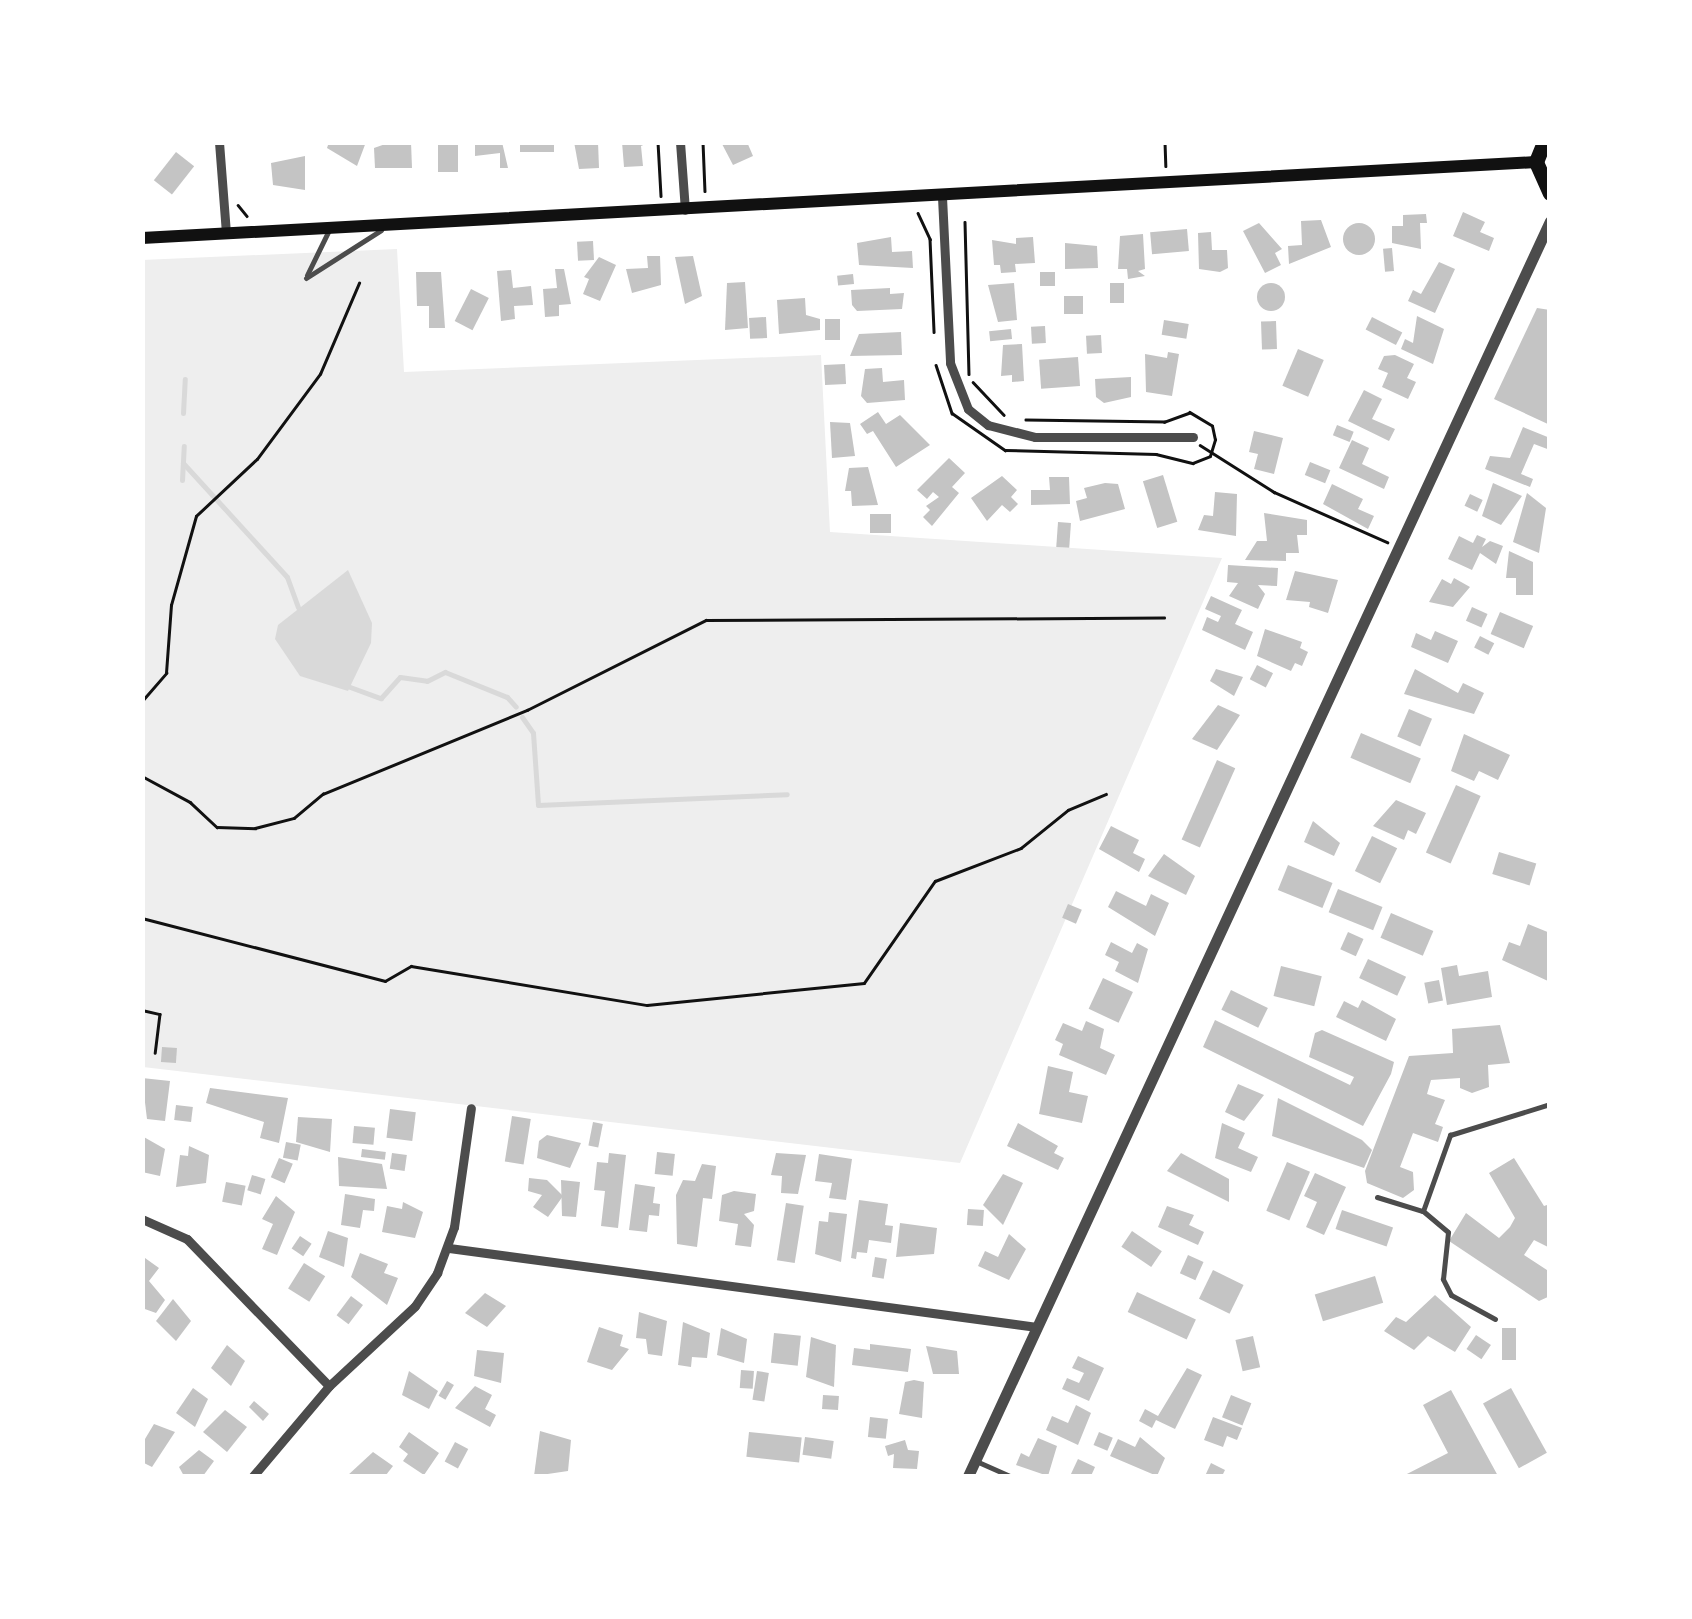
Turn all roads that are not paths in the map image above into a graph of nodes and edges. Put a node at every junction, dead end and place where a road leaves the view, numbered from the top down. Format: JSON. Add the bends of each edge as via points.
{"nodes":[{"id":1,"x":218,"y":142,"type":"edge"},
{"id":2,"x":680,"y":142,"type":"edge"},
{"id":3,"x":1544,"y":142,"type":"edge"},
{"id":4,"x":1536,"y":162,"type":"junction"},
{"id":5,"x":1550,"y":193,"type":"edge"},
{"id":6,"x":942,"y":196,"type":"junction"},
{"id":7,"x":685,"y":210,"type":"junction"},
{"id":8,"x":1550,"y":221,"type":"edge"},
{"id":9,"x":388,"y":226,"type":"junction"},
{"id":10,"x":328,"y":229,"type":"junction"},
{"id":11,"x":226,"y":234,"type":"junction"},
{"id":12,"x":142,"y":238,"type":"edge"},
{"id":13,"x":1192,"y":437,"type":"road end"},
{"id":14,"x":1550,"y":1035,"type":"edge"},
{"id":15,"x":1550,"y":1056,"type":"edge"},
{"id":16,"x":1550,"y":1104,"type":"edge"},
{"id":17,"x":471,"y":1108,"type":"dead end"},
{"id":18,"x":1377,"y":1197,"type":"dead end"},
{"id":19,"x":1422,"y":1212,"type":"junction"},
{"id":20,"x":142,"y":1219,"type":"edge"},
{"id":21,"x":449,"y":1248,"type":"junction"},
{"id":22,"x":1495,"y":1319,"type":"dead end"},
{"id":23,"x":1037,"y":1328,"type":"junction"},
{"id":24,"x":330,"y":1386,"type":"junction"},
{"id":25,"x":976,"y":1460,"type":"junction"},
{"id":26,"x":253,"y":1476,"type":"edge"},
{"id":27,"x":968,"y":1476,"type":"edge"},
{"id":28,"x":1010,"y":1476,"type":"edge"}],
"edges":[{"from":1,"to":11,"type":"street"},
{"from":2,"to":7,"type":"street"},
{"from":3,"to":4,"type":"highway"},
{"from":4,"to":5,"type":"highway"},
{"from":4,"to":6,"type":"main road"},
{"from":6,"to":7,"type":"main road"},
{"from":6,"to":13,"type":"street","via":[[950,363],[968,408],[988,425],[1035,437]]},
{"from":7,"to":9,"type":"main road"},
{"from":8,"to":23,"type":"street"},
{"from":9,"to":10,"type":"main road"},
{"from":9,"to":10,"type":"lane","via":[[306,278],[328,242]]},
{"from":10,"to":11,"type":"main road"},
{"from":11,"to":12,"type":"main road"},
{"from":14,"to":15,"type":"lane"},
{"from":16,"to":19,"type":"lane","via":[[1450,1134]]},
{"from":17,"to":21,"type":"street"},
{"from":18,"to":19,"type":"lane"},
{"from":19,"to":22,"type":"lane","via":[[1448,1232],[1443,1279],[1451,1295]]},
{"from":20,"to":24,"type":"street","via":[[197,1248]]},
{"from":21,"to":23,"type":"street"},
{"from":21,"to":24,"type":"street","via":[[415,1306]]},
{"from":23,"to":25,"type":"street"},
{"from":24,"to":26,"type":"street"},
{"from":25,"to":27,"type":"street"},
{"from":25,"to":28,"type":"lane"}]}
